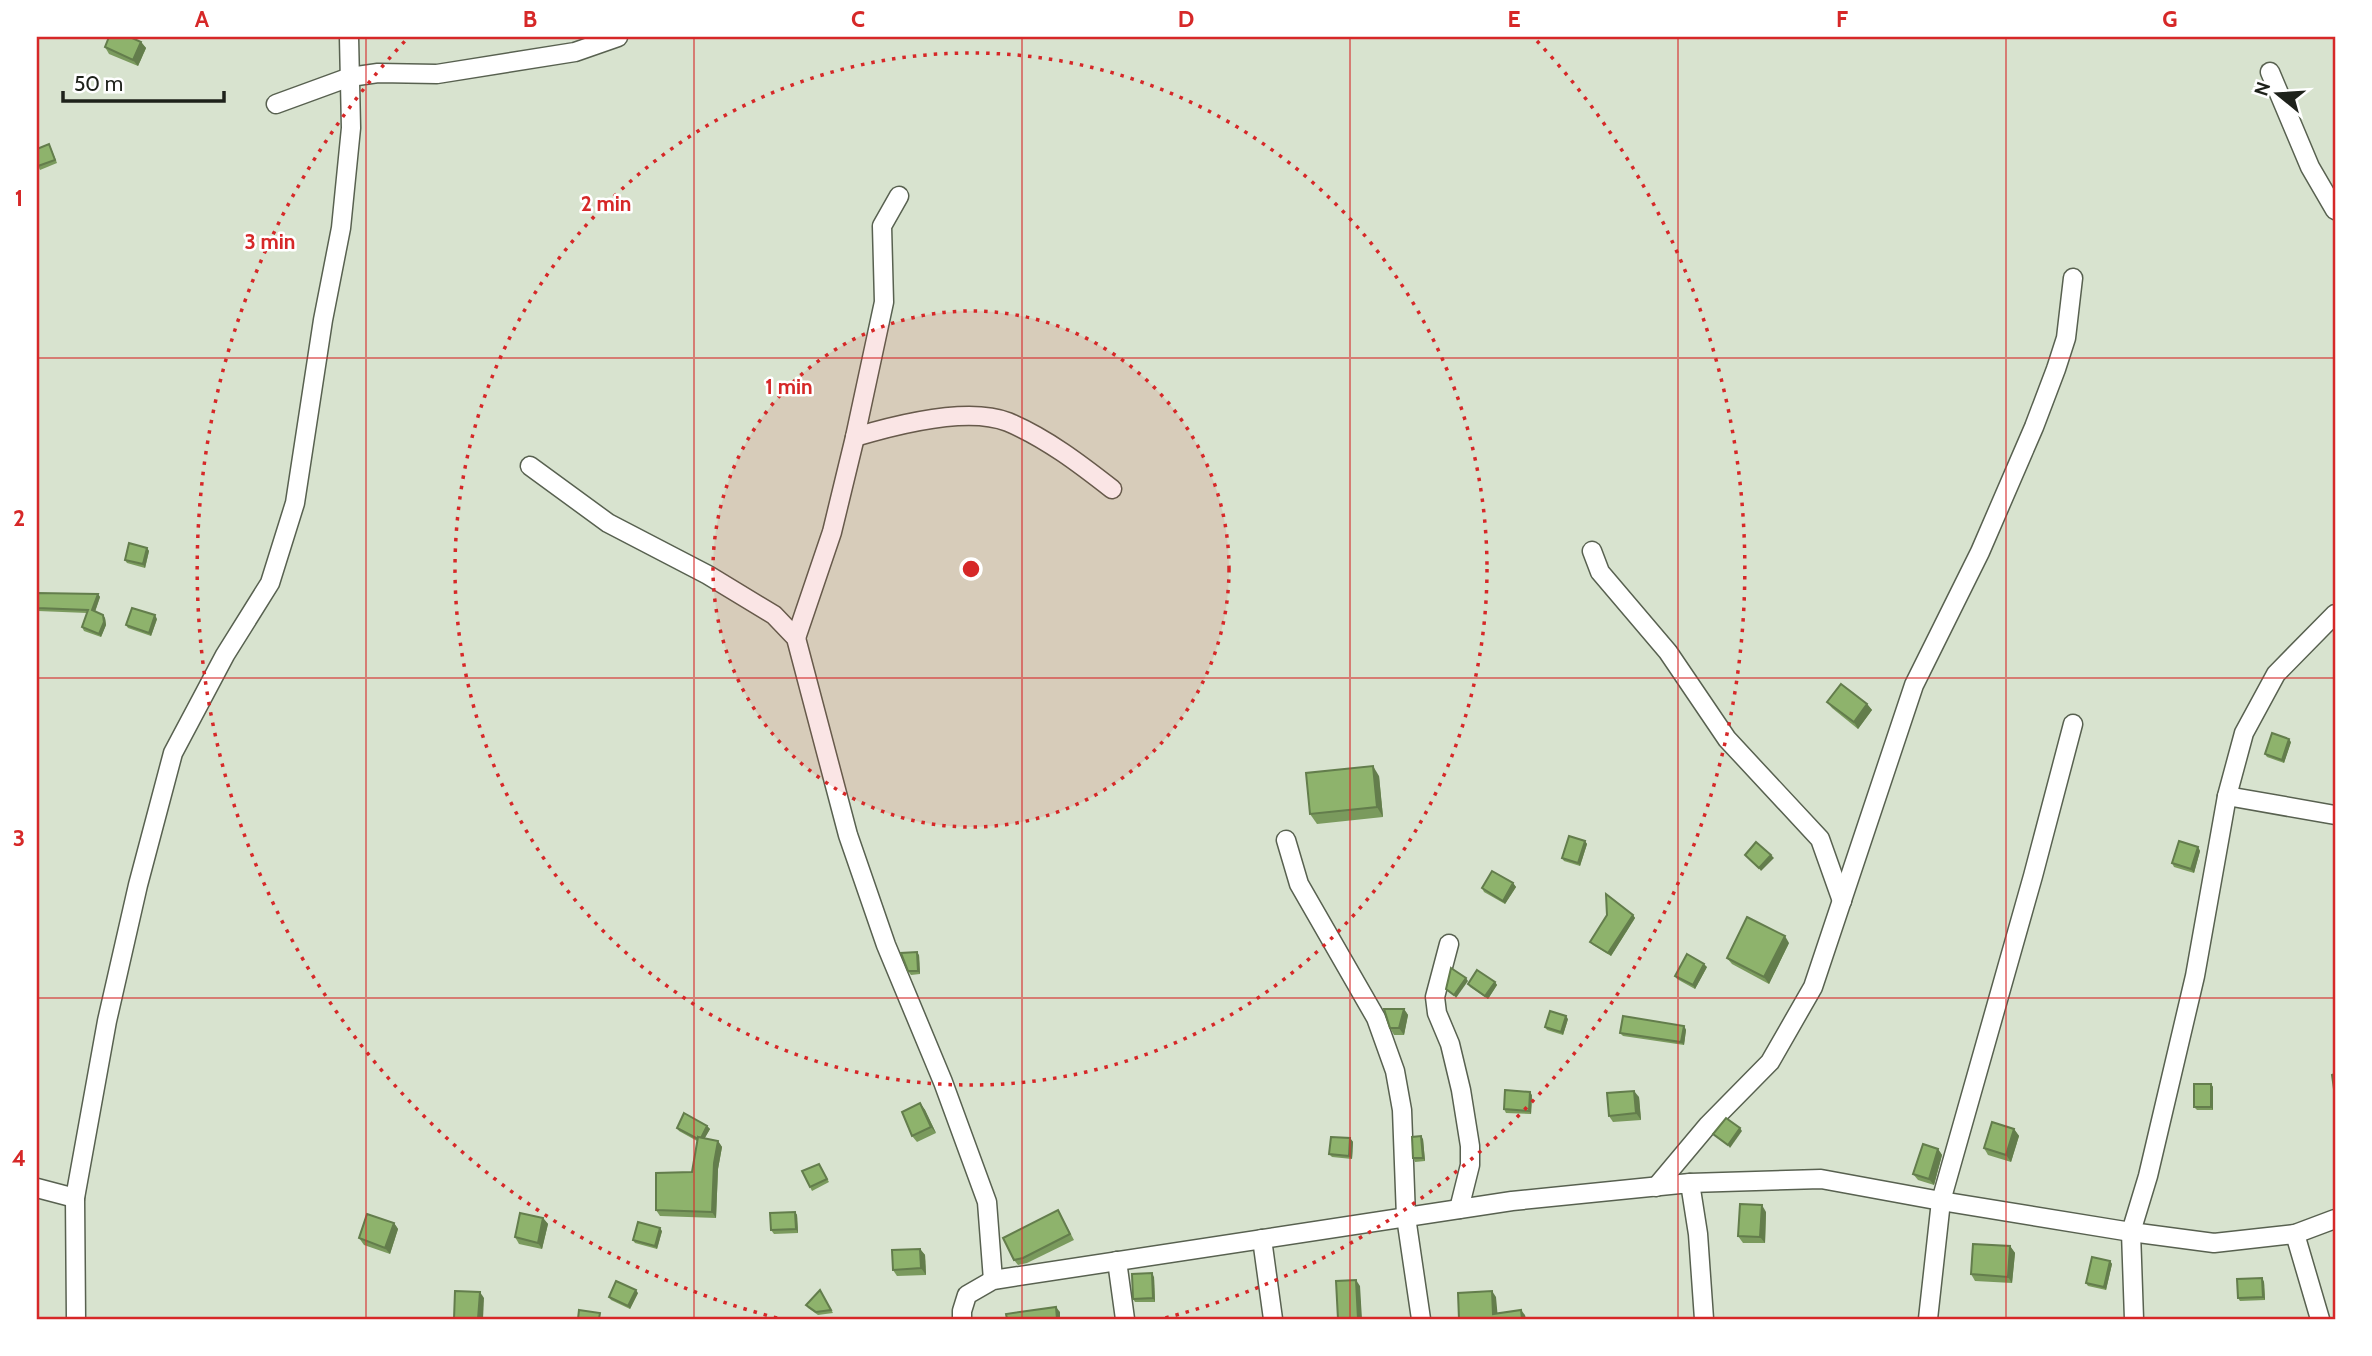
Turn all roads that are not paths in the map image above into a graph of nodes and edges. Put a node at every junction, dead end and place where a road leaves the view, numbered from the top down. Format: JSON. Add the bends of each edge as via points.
{"nodes":[{"id":1,"x":349,"y":37,"type":"edge"},
{"id":2,"x":618,"y":37,"type":"edge"},
{"id":3,"x":2270,"y":72,"type":"dead end"},
{"id":4,"x":350,"y":77,"type":"junction"},
{"id":5,"x":276,"y":104,"type":"dead end"},
{"id":6,"x":899,"y":196,"type":"dead end"},
{"id":7,"x":2335,"y":210,"type":"edge"},
{"id":8,"x":2073,"y":278,"type":"dead end"},
{"id":9,"x":855,"y":437,"type":"junction"},
{"id":10,"x":530,"y":466,"type":"dead end"},
{"id":11,"x":1112,"y":489,"type":"dead end"},
{"id":12,"x":1592,"y":551,"type":"dead end"},
{"id":13,"x":2335,"y":614,"type":"edge"},
{"id":14,"x":796,"y":638,"type":"junction"},
{"id":15,"x":2073,"y":724,"type":"dead end"},
{"id":16,"x":2228,"y":796,"type":"junction"},
{"id":17,"x":2335,"y":815,"type":"edge"},
{"id":18,"x":1286,"y":840,"type":"dead end"},
{"id":19,"x":1842,"y":901,"type":"junction"},
{"id":20,"x":1449,"y":944,"type":"dead end"},
{"id":21,"x":1690,"y":1183,"type":"junction"},
{"id":22,"x":1656,"y":1186,"type":"junction"},
{"id":23,"x":37,"y":1188,"type":"edge"},
{"id":24,"x":75,"y":1198,"type":"junction"},
{"id":25,"x":1941,"y":1201,"type":"junction"},
{"id":26,"x":1459,"y":1209,"type":"junction"},
{"id":27,"x":1406,"y":1217,"type":"junction"},
{"id":28,"x":2335,"y":1219,"type":"edge"},
{"id":29,"x":2132,"y":1232,"type":"junction"},
{"id":30,"x":2295,"y":1234,"type":"junction"},
{"id":31,"x":1262,"y":1239,"type":"junction"},
{"id":32,"x":1117,"y":1261,"type":"junction"},
{"id":33,"x":993,"y":1280,"type":"junction"},
{"id":34,"x":76,"y":1319,"type":"edge"},
{"id":35,"x":962,"y":1319,"type":"edge"},
{"id":36,"x":1125,"y":1319,"type":"edge"},
{"id":37,"x":1273,"y":1319,"type":"edge"},
{"id":38,"x":1421,"y":1319,"type":"edge"},
{"id":39,"x":1704,"y":1319,"type":"edge"},
{"id":40,"x":1928,"y":1319,"type":"edge"},
{"id":41,"x":2134,"y":1319,"type":"edge"},
{"id":42,"x":2320,"y":1319,"type":"edge"}],
"edges":[{"from":1,"to":4,"type":"street"},
{"from":2,"to":4,"type":"street","via":[[575,52],[437,74]]},
{"from":3,"to":7,"type":"street","via":[[2310,167]]},
{"from":4,"to":5,"type":"street"},
{"from":4,"to":24,"type":"street","via":[[351,128],[341,228],[295,503],[270,583],[173,753],[110,1007]]},
{"from":6,"to":9,"type":"street","via":[[883,226],[884,302]]},
{"from":8,"to":19,"type":"street","via":[[2066,338],[2056,369],[1980,552],[1914,685]]},
{"from":9,"to":11,"type":"street","via":[[895,425],[973,415],[1007,421],[1062,451]]},
{"from":9,"to":14,"type":"street","via":[[832,532]]},
{"from":10,"to":14,"type":"street","via":[[608,523],[774,615]]},
{"from":12,"to":19,"type":"street","via":[[1600,572],[1668,652],[1727,739],[1820,839]]},
{"from":13,"to":16,"type":"street","via":[[2276,674],[2244,733]]},
{"from":14,"to":33,"type":"street","via":[[848,835],[877,921],[987,1202]]},
{"from":15,"to":25,"type":"street"},
{"from":16,"to":17,"type":"street"},
{"from":16,"to":29,"type":"street","via":[[2195,975]]},
{"from":18,"to":27,"type":"street","via":[[1299,884],[1376,1018],[1395,1071],[1402,1110]]},
{"from":19,"to":22,"type":"street","via":[[1813,987],[1770,1062]]},
{"from":20,"to":26,"type":"street","via":[[1435,997],[1458,1078],[1470,1146]]},
{"from":21,"to":22,"type":"street"},
{"from":21,"to":25,"type":"street","via":[[1821,1179]]},
{"from":21,"to":39,"type":"street","via":[[1699,1234]]},
{"from":22,"to":26,"type":"street"},
{"from":23,"to":24,"type":"street"},
{"from":24,"to":34,"type":"street"},
{"from":25,"to":29,"type":"street"},
{"from":25,"to":40,"type":"street"},
{"from":26,"to":27,"type":"street"},
{"from":27,"to":31,"type":"street"},
{"from":27,"to":38,"type":"street"},
{"from":28,"to":30,"type":"street"},
{"from":29,"to":30,"type":"street","via":[[2214,1243]]},
{"from":29,"to":41,"type":"street"},
{"from":30,"to":42,"type":"street"},
{"from":31,"to":32,"type":"street"},
{"from":31,"to":37,"type":"street"},
{"from":32,"to":33,"type":"street"},
{"from":32,"to":36,"type":"street"},
{"from":33,"to":35,"type":"street","via":[[967,1295]]}]}
